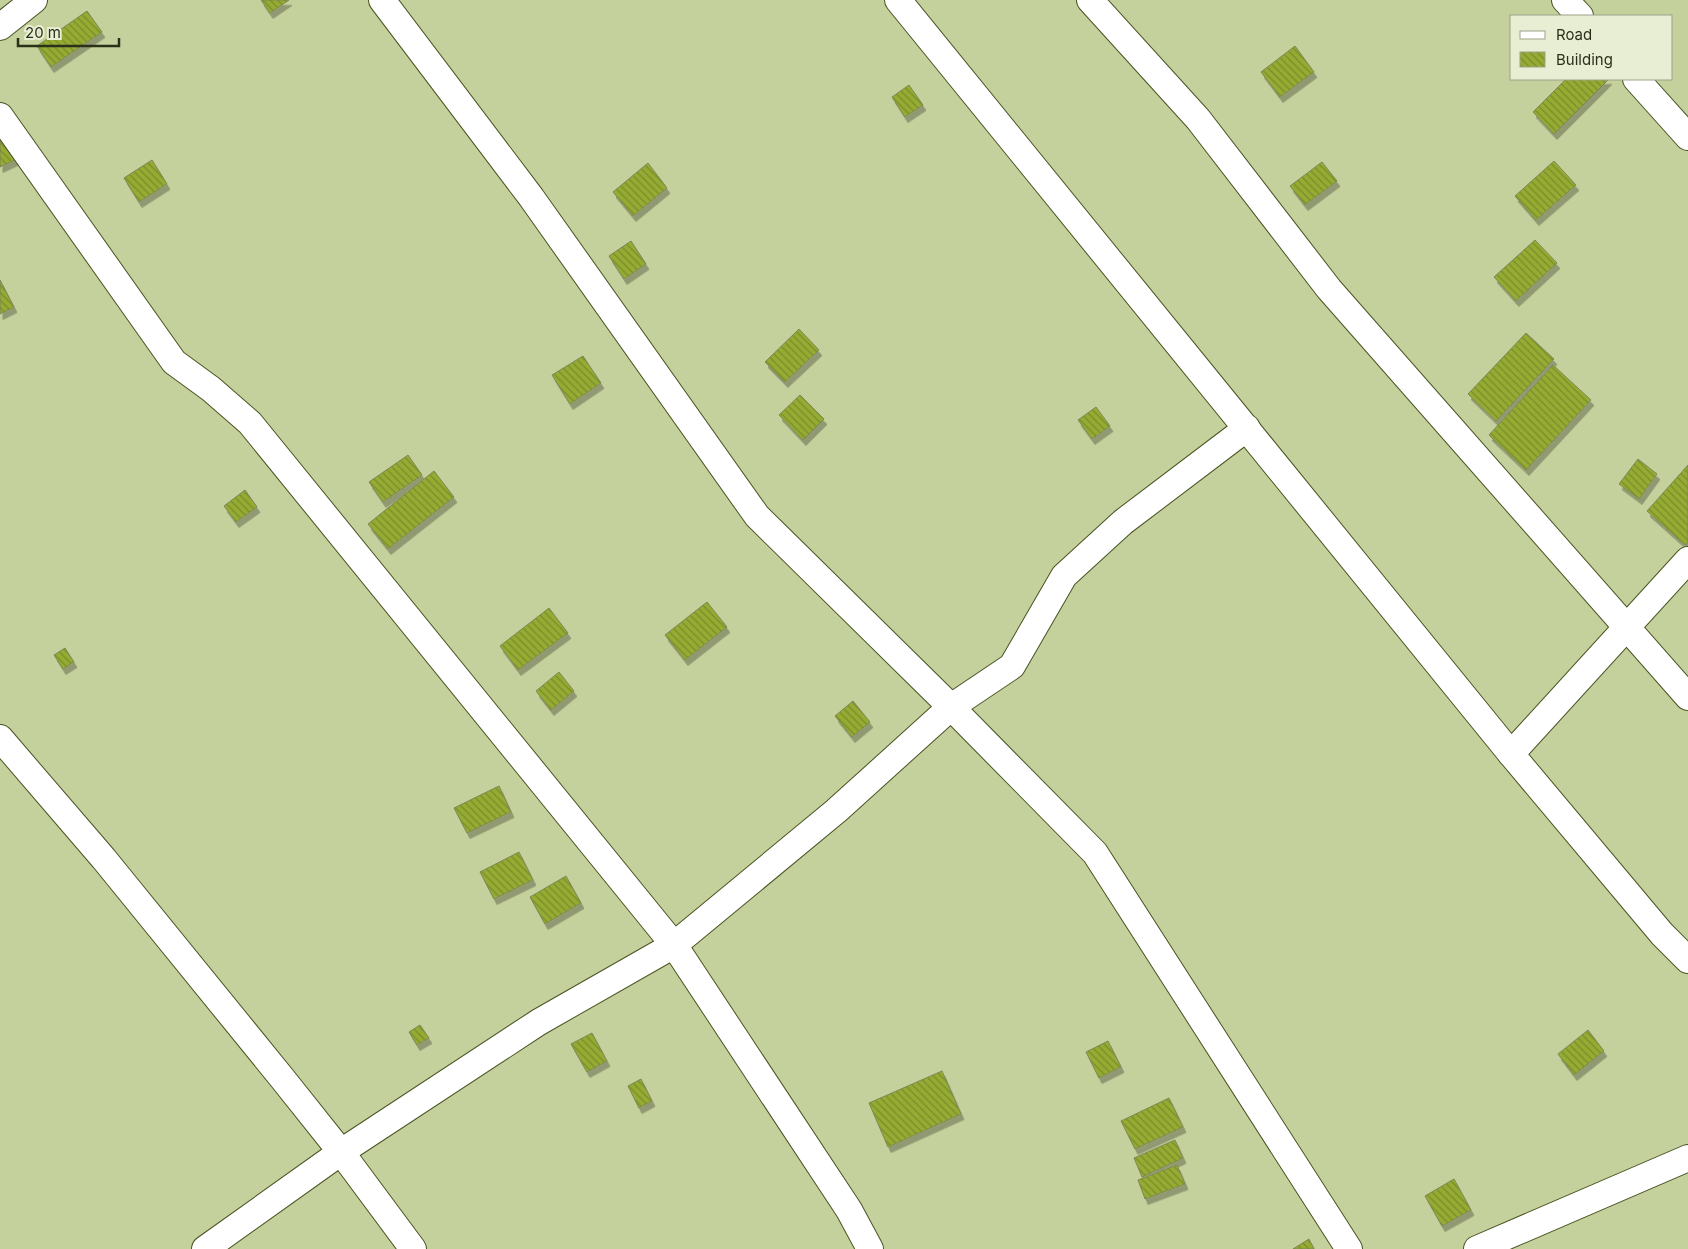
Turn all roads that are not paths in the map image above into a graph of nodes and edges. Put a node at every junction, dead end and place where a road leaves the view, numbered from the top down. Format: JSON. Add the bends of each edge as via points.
{"nodes":[{"id":1,"x":34,"y":0,"type":"edge"},
{"id":2,"x":382,"y":0,"type":"edge"},
{"id":3,"x":898,"y":0,"type":"edge"},
{"id":4,"x":1090,"y":0,"type":"edge"},
{"id":5,"x":1565,"y":0,"type":"edge"},
{"id":6,"x":1579,"y":15,"type":"edge"},
{"id":7,"x":0,"y":27,"type":"edge"},
{"id":8,"x":1637,"y":80,"type":"edge"},
{"id":9,"x":0,"y":116,"type":"edge"},
{"id":10,"x":1688,"y":136,"type":"edge"},
{"id":11,"x":1248,"y":428,"type":"junction"},
{"id":12,"x":1688,"y":560,"type":"edge"},
{"id":13,"x":1627,"y":627,"type":"junction"},
{"id":14,"x":1688,"y":697,"type":"edge"},
{"id":15,"x":951,"y":707,"type":"junction"},
{"id":16,"x":0,"y":738,"type":"edge"},
{"id":17,"x":1511,"y":754,"type":"junction"},
{"id":18,"x":674,"y":945,"type":"junction"},
{"id":19,"x":1688,"y":960,"type":"edge"},
{"id":20,"x":341,"y":1152,"type":"junction"},
{"id":21,"x":1688,"y":1158,"type":"edge"},
{"id":22,"x":206,"y":1249,"type":"edge"},
{"id":23,"x":413,"y":1249,"type":"edge"},
{"id":24,"x":870,"y":1249,"type":"edge"},
{"id":25,"x":1349,"y":1249,"type":"edge"},
{"id":26,"x":1477,"y":1249,"type":"edge"}],
"edges":[{"from":1,"to":7,"type":"street"},
{"from":2,"to":15,"type":"street","via":[[531,197],[756,516]]},
{"from":3,"to":11,"type":"street"},
{"from":4,"to":13,"type":"street","via":[[1198,119],[1329,290]]},
{"from":5,"to":6,"type":"street"},
{"from":8,"to":10,"type":"street"},
{"from":9,"to":18,"type":"street","via":[[174,362],[250,423]]},
{"from":11,"to":15,"type":"street","via":[[1123,522],[1064,576],[1012,666]]},
{"from":11,"to":17,"type":"street"},
{"from":12,"to":13,"type":"street"},
{"from":13,"to":14,"type":"street"},
{"from":13,"to":17,"type":"street"},
{"from":15,"to":18,"type":"street","via":[[836,811]]},
{"from":15,"to":25,"type":"street","via":[[1095,854]]},
{"from":16,"to":20,"type":"street","via":[[104,859]]},
{"from":17,"to":19,"type":"street","via":[[1662,934]]},
{"from":18,"to":20,"type":"street","via":[[539,1022]]},
{"from":18,"to":24,"type":"street","via":[[849,1210]]},
{"from":20,"to":22,"type":"street"},
{"from":20,"to":23,"type":"street"},
{"from":21,"to":26,"type":"street"}]}
